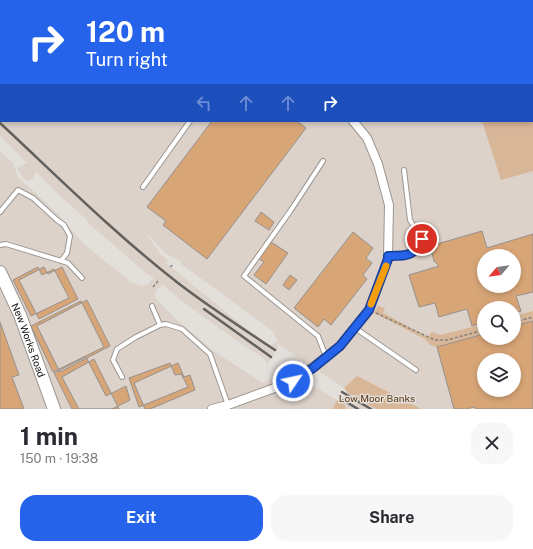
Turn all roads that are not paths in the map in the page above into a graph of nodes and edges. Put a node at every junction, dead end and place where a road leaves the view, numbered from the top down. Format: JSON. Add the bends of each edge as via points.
{"nodes":[{"id":1,"x":189,"y":122,"type":"edge"},
{"id":2,"x":354,"y":122,"type":"edge"},
{"id":3,"x":323,"y":161,"type":"dead end"},
{"id":4,"x":404,"y":170,"type":"dead end"},
{"id":5,"x":143,"y":187,"type":"dead end"},
{"id":6,"x":0,"y":212,"type":"edge"},
{"id":7,"x":0,"y":245,"type":"edge"},
{"id":8,"x":388,"y":256,"type":"junction"},
{"id":9,"x":61,"y":261,"type":"junction"},
{"id":10,"x":0,"y":272,"type":"edge"},
{"id":11,"x":82,"y":278,"type":"dead end"},
{"id":12,"x":152,"y":306,"type":"dead end"},
{"id":13,"x":160,"y":325,"type":"junction"},
{"id":14,"x":354,"y":328,"type":"junction"},
{"id":15,"x":326,"y":358,"type":"junction"},
{"id":16,"x":416,"y":370,"type":"dead end"},
{"id":17,"x":122,"y":377,"type":"dead end"},
{"id":18,"x":228,"y":405,"type":"junction"},
{"id":19,"x":54,"y":409,"type":"edge"},
{"id":20,"x":212,"y":409,"type":"edge"}],
"edges":[{"from":1,"to":5,"type":"lane"},
{"from":2,"to":8,"type":"street","via":[[367,138],[378,164],[389,205]]},
{"from":3,"to":15,"type":"lane","via":[[244,276],[318,336]]},
{"from":4,"to":8,"type":"lane","via":[[410,220],[413,225],[426,231],[418,248],[409,254]]},
{"from":6,"to":9,"type":"lane","via":[[18,190],[33,198],[64,225],[70,236],[67,253]]},
{"from":7,"to":9,"type":"lane","via":[[6,244]]},
{"from":8,"to":14,"type":"street","via":[[369,310]]},
{"from":9,"to":11,"type":"lane","via":[[68,263]]},
{"from":10,"to":19,"type":"street","name":"New Works Road","via":[[20,315]]},
{"from":12,"to":13,"type":"lane"},
{"from":13,"to":17,"type":"lane","via":[[117,349],[113,360]]},
{"from":13,"to":18,"type":"lane","via":[[166,324],[182,329],[210,354]]},
{"from":14,"to":15,"type":"street","via":[[340,346]]},
{"from":14,"to":16,"type":"lane"},
{"from":15,"to":18,"type":"street","via":[[293,381]]},
{"from":18,"to":20,"type":"street"}]}
